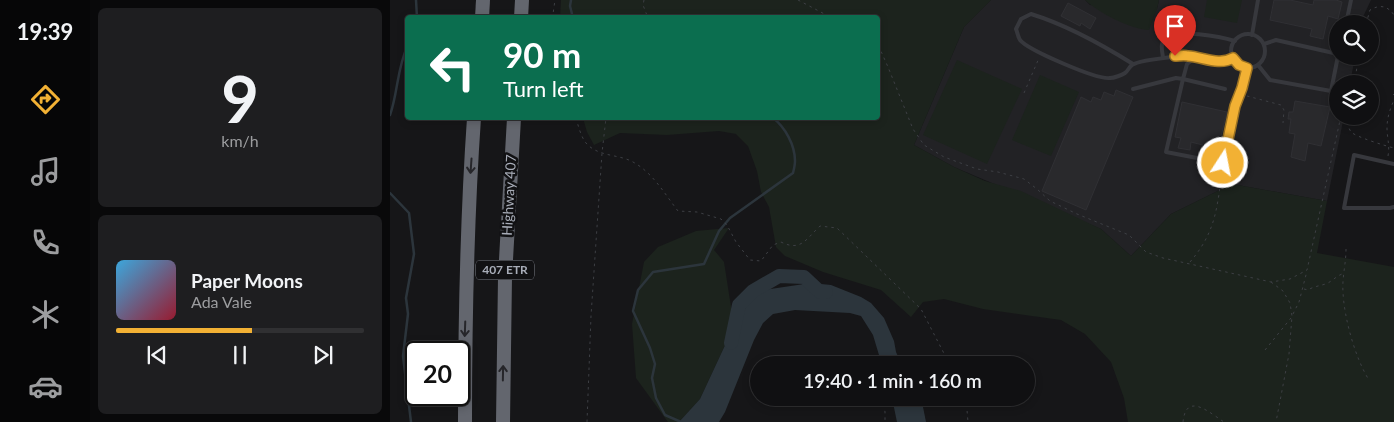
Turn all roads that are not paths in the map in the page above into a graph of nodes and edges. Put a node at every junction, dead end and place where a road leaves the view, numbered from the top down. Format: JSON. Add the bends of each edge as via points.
{"nodes":[{"id":1,"x":483,"y":0,"type":"edge"},
{"id":2,"x":522,"y":0,"type":"edge"},
{"id":3,"x":1258,"y":0,"type":"edge"},
{"id":4,"x":1351,"y":0,"type":"edge"},
{"id":5,"x":482,"y":15,"type":"edge"},
{"id":6,"x":521,"y":15,"type":"edge"},
{"id":7,"x":1348,"y":15,"type":"edge"},
{"id":8,"x":1252,"y":35,"type":"junction"},
{"id":9,"x":1235,"y":41,"type":"junction"},
{"id":10,"x":1264,"y":44,"type":"junction"},
{"id":11,"x":1329,"y":53,"type":"edge"},
{"id":12,"x":1163,"y":57,"type":"junction"},
{"id":13,"x":1196,"y":57,"type":"junction"},
{"id":14,"x":1233,"y":58,"type":"junction"},
{"id":15,"x":1133,"y":64,"type":"junction"},
{"id":16,"x":1258,"y":65,"type":"junction"},
{"id":17,"x":1336,"y":65,"type":"edge"},
{"id":18,"x":1247,"y":68,"type":"junction"},
{"id":19,"x":1183,"y":79,"type":"junction"},
{"id":20,"x":1133,"y":89,"type":"dead end"},
{"id":21,"x":1224,"y":89,"type":"dead end"},
{"id":22,"x":474,"y":120,"type":"edge"},
{"id":23,"x":514,"y":120,"type":"edge"},
{"id":24,"x":1394,"y":164,"type":"edge"},
{"id":25,"x":1394,"y":207,"type":"edge"},
{"id":26,"x":465,"y":422,"type":"edge"},
{"id":27,"x":503,"y":422,"type":"edge"}],
"edges":[{"from":1,"to":5,"type":"highway"},
{"from":2,"to":6,"type":"highway"},
{"from":3,"to":8,"type":"lane"},
{"from":4,"to":7,"type":"lane"},
{"from":8,"to":9,"type":"lane"},
{"from":8,"to":10,"type":"lane"},
{"from":9,"to":12,"type":"lane","via":[[1195,33],[1169,35],[1162,46]]},
{"from":9,"to":14,"type":"lane"},
{"from":10,"to":11,"type":"lane","via":[[1276,40]]},
{"from":10,"to":16,"type":"lane","via":[[1265,56]]},
{"from":12,"to":13,"type":"lane"},
{"from":12,"to":15,"type":"lane"},
{"from":13,"to":14,"type":"lane","via":[[1218,62]]},
{"from":13,"to":19,"type":"lane","via":[[1187,64]]},
{"from":14,"to":18,"type":"lane"},
{"from":15,"to":15,"type":"lane","via":[[1125,73],[1110,78],[1096,76],[1041,53],[1019,39],[1016,28],[1030,14],[1052,20]]},
{"from":16,"to":17,"type":"lane","via":[[1270,80],[1331,92]]},
{"from":16,"to":18,"type":"lane"},
{"from":18,"to":19,"type":"lane","via":[[1223,163],[1166,152]]},
{"from":19,"to":20,"type":"lane"},
{"from":19,"to":21,"type":"lane"},
{"from":22,"to":26,"type":"highway","number":"407 ETR","one_way":true,"via":[[465,330]]},
{"from":27,"to":23,"type":"highway","name":"Highway 407","number":"407 ETR","one_way":true,"via":[[505,277]]},
{"from":24,"to":25,"type":"lane","via":[[1354,155],[1344,208]]}]}
